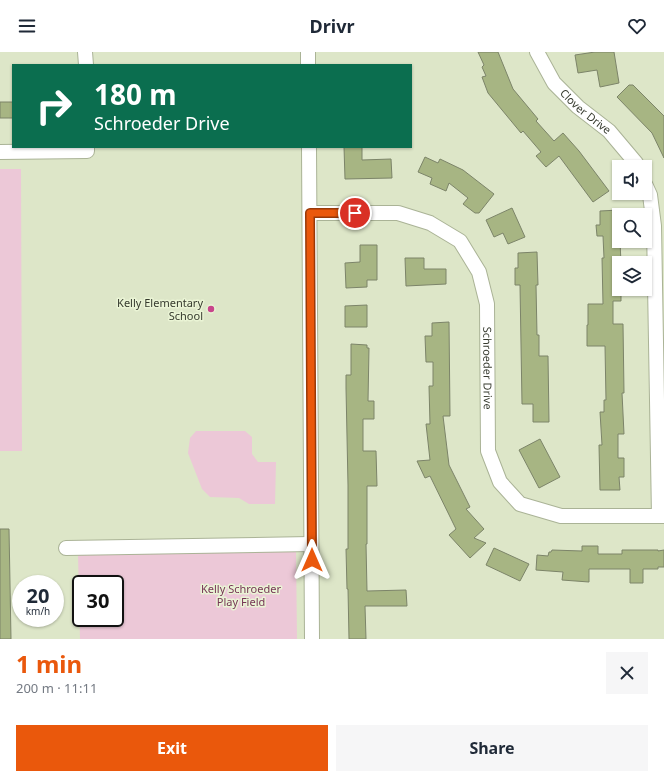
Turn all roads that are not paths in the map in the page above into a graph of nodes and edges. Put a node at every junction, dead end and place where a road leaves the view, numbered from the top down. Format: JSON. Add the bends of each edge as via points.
{"nodes":[{"id":1,"x":85,"y":52,"type":"edge"},
{"id":2,"x":308,"y":52,"type":"edge"},
{"id":3,"x":537,"y":52,"type":"edge"},
{"id":4,"x":86,"y":64,"type":"edge"},
{"id":5,"x":308,"y":64,"type":"edge"},
{"id":6,"x":309,"y":148,"type":"edge"},
{"id":7,"x":87,"y":149,"type":"edge"},
{"id":8,"x":0,"y":152,"type":"edge"},
{"id":9,"x":634,"y":160,"type":"edge"},
{"id":10,"x":651,"y":200,"type":"edge"},
{"id":11,"x":310,"y":213,"type":"junction"},
{"id":12,"x":661,"y":516,"type":"edge"},
{"id":13,"x":312,"y":544,"type":"junction"},
{"id":14,"x":66,"y":548,"type":"dead end"},
{"id":15,"x":312,"y":639,"type":"edge"}],
"edges":[{"from":1,"to":4,"type":"street"},
{"from":2,"to":5,"type":"street"},
{"from":3,"to":9,"type":"street","name":"Clover Drive","via":[[554,83],[578,107],[609,130]]},
{"from":6,"to":11,"type":"street"},
{"from":7,"to":8,"type":"street"},
{"from":10,"to":12,"type":"street","via":[[654,226]]},
{"from":11,"to":12,"type":"street","name":"Schroeder Drive","via":[[398,213],[430,223],[460,241],[479,272],[487,304],[488,451],[500,482],[520,504],[561,516]]},
{"from":11,"to":13,"type":"street"},
{"from":13,"to":14,"type":"street"},
{"from":13,"to":15,"type":"street"}]}
